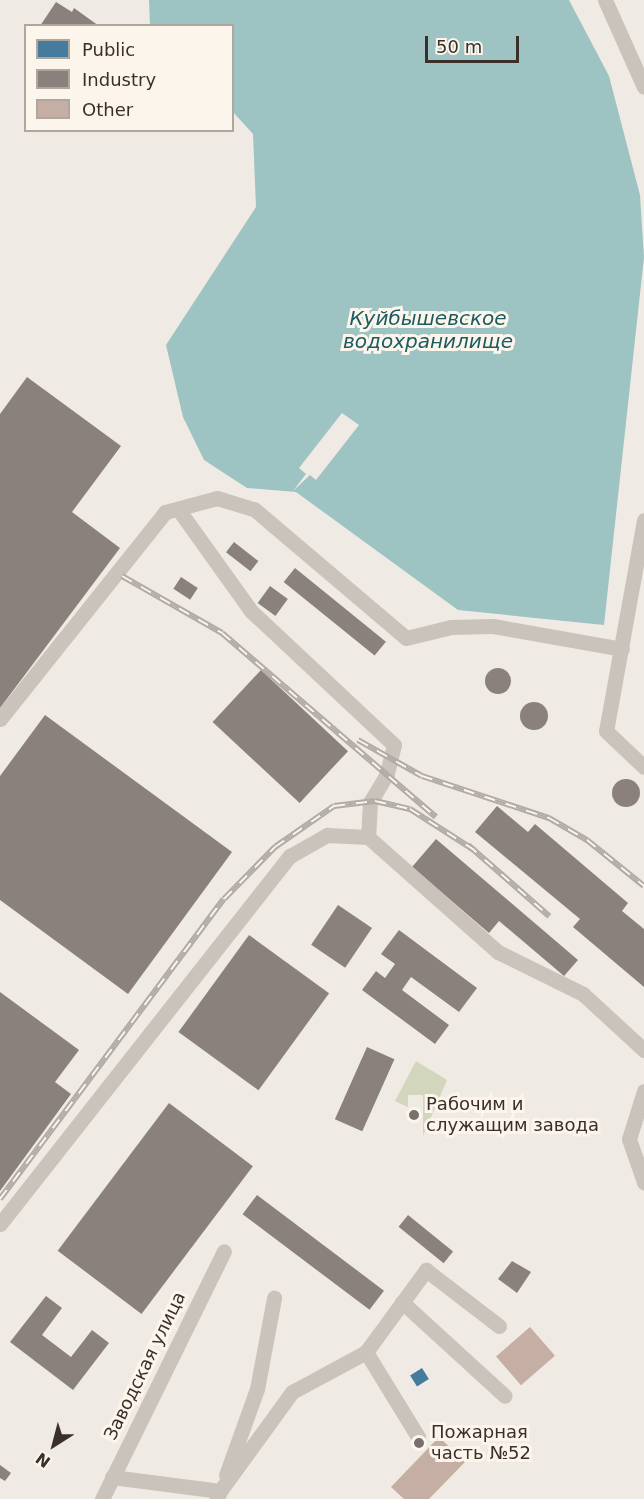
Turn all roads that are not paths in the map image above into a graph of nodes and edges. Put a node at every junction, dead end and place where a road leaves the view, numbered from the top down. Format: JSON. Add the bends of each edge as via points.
{"nodes":[{"id":1,"x":605,"y":0,"type":"edge"},
{"id":2,"x":644,"y":87,"type":"edge"},
{"id":3,"x":178,"y":509,"type":"junction"},
{"id":4,"x":644,"y":520,"type":"edge"},
{"id":5,"x":622,"y":649,"type":"junction"},
{"id":6,"x":0,"y":719,"type":"edge"},
{"id":7,"x":644,"y":768,"type":"edge"},
{"id":8,"x":368,"y":837,"type":"junction"},
{"id":9,"x":644,"y":1050,"type":"edge"},
{"id":10,"x":644,"y":1091,"type":"edge"},
{"id":11,"x":644,"y":1182,"type":"edge"},
{"id":12,"x":0,"y":1224,"type":"edge"},
{"id":13,"x":224,"y":1251,"type":"dead end"},
{"id":14,"x":274,"y":1298,"type":"dead end"},
{"id":15,"x":402,"y":1302,"type":"junction"},
{"id":16,"x":499,"y":1326,"type":"dead end"},
{"id":17,"x":366,"y":1352,"type":"junction"},
{"id":18,"x":505,"y":1396,"type":"dead end"},
{"id":19,"x":418,"y":1437,"type":"dead end"},
{"id":20,"x":112,"y":1477,"type":"junction"},
{"id":21,"x":218,"y":1495,"type":"edge"},
{"id":22,"x":102,"y":1499,"type":"edge"}],
"edges":[{"from":1,"to":2,"type":"street"},
{"from":3,"to":5,"type":"street","via":[[217,498],[254,509],[406,638],[451,627],[494,626]]},
{"from":3,"to":6,"type":"street","via":[[165,512],[130,550]]},
{"from":3,"to":8,"type":"street","via":[[251,610],[394,745],[387,774],[370,802]]},
{"from":4,"to":5,"type":"street"},
{"from":5,"to":7,"type":"street","via":[[606,731]]},
{"from":8,"to":9,"type":"street","via":[[498,952],[583,994]]},
{"from":8,"to":12,"type":"street","via":[[327,835],[290,856]]},
{"from":10,"to":11,"type":"street","via":[[629,1139]]},
{"from":13,"to":20,"type":"street","name":"Заводская улица"},
{"from":14,"to":21,"type":"street","via":[[257,1389]]},
{"from":15,"to":16,"type":"street","via":[[426,1270]]},
{"from":15,"to":17,"type":"street"},
{"from":15,"to":18,"type":"street"},
{"from":17,"to":19,"type":"street"},
{"from":17,"to":21,"type":"street","via":[[292,1392]]},
{"from":20,"to":21,"type":"street"},
{"from":20,"to":22,"type":"street","name":"Заводская улица"}]}
